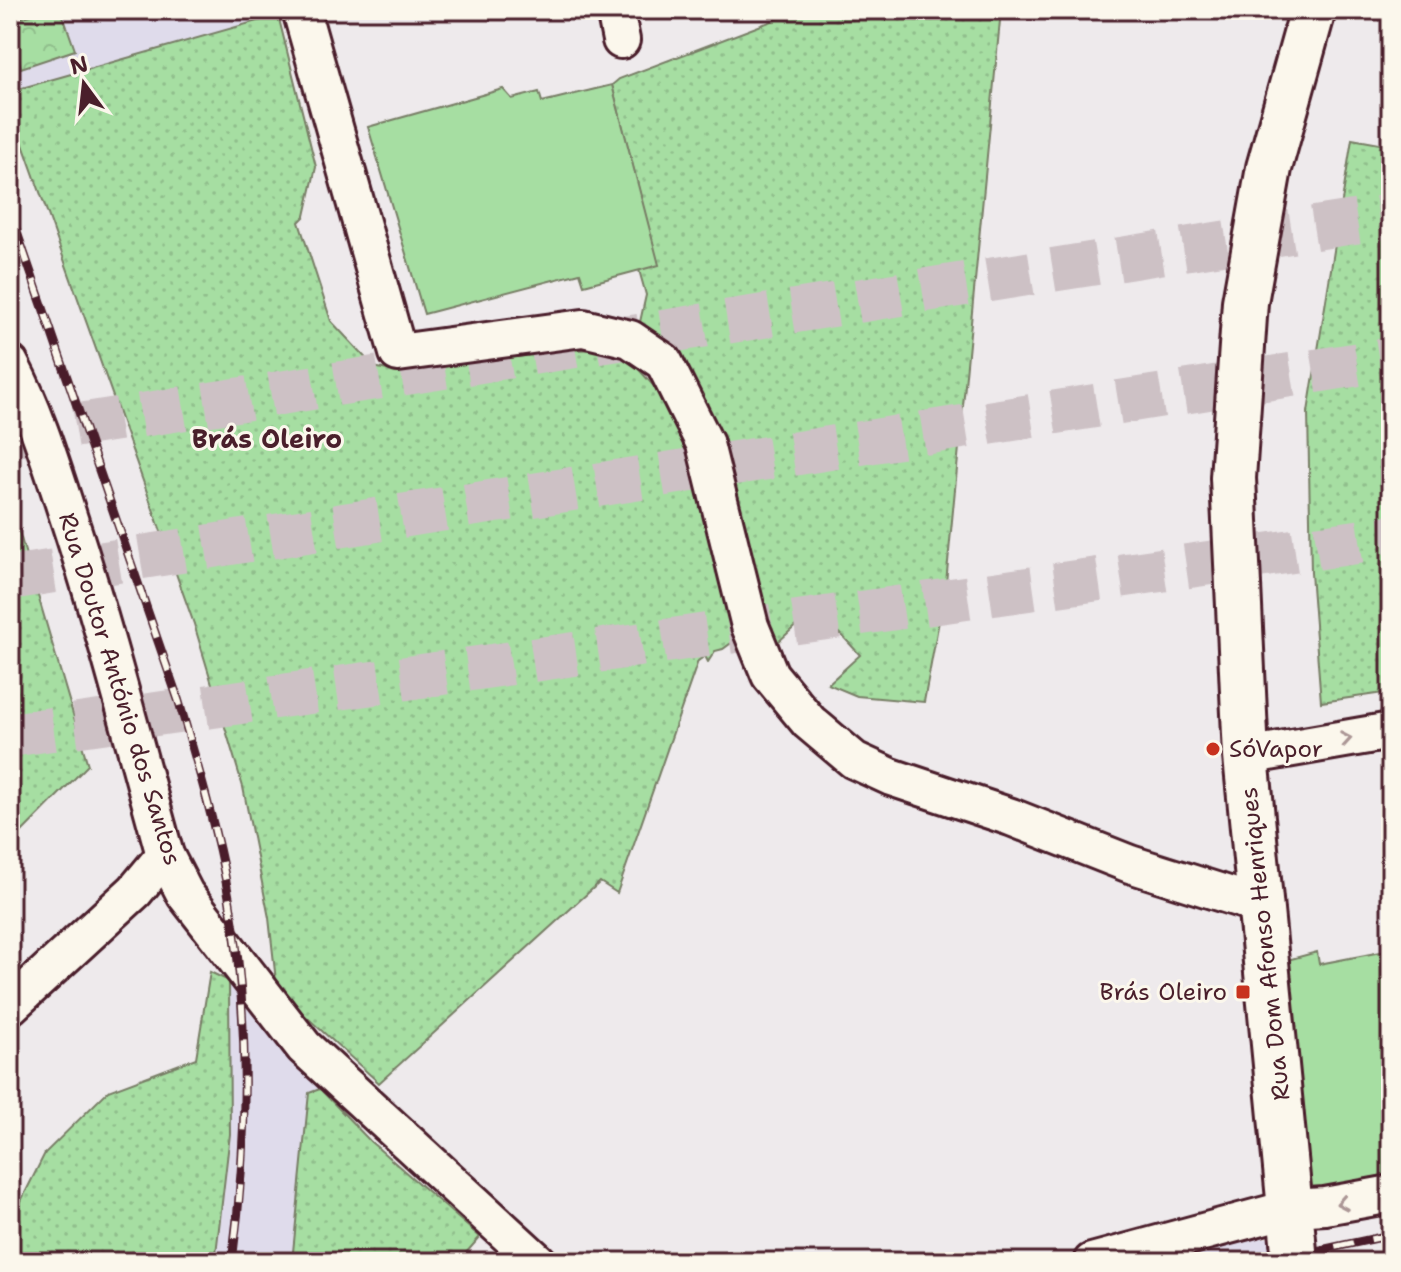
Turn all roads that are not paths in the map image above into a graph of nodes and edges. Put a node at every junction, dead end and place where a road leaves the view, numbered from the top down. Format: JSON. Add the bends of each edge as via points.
{"nodes":[{"id":1,"x":301,"y":10,"type":"edge"},
{"id":2,"x":1313,"y":10,"type":"edge"},
{"id":3,"x":10,"y":364,"type":"edge"},
{"id":4,"x":1391,"y":731,"type":"edge"},
{"id":5,"x":1246,"y":756,"type":"junction"},
{"id":6,"x":165,"y":855,"type":"junction"},
{"id":7,"x":1260,"y":905,"type":"junction"},
{"id":8,"x":10,"y":1006,"type":"edge"},
{"id":9,"x":1391,"y":1194,"type":"edge"},
{"id":10,"x":1293,"y":1237,"type":"edge"},
{"id":11,"x":538,"y":1262,"type":"edge"},
{"id":12,"x":1092,"y":1262,"type":"edge"}],
"edges":[{"from":1,"to":7,"type":"street","via":[[398,353],[583,328],[630,339],[664,362],[705,444],[750,626],[770,675],[809,722],[854,760],[891,777]]},
{"from":2,"to":5,"type":"main road","name":"Rua Dom Afonso Henriques","via":[[1269,168],[1245,302],[1233,478]]},
{"from":3,"to":6,"type":"street","name":"Rua Doutor António dos Santos","via":[[88,575]]},
{"from":5,"to":4,"type":"street","one_way":true},
{"from":5,"to":7,"type":"main road","name":"Rua Dom Afonso Henriques"},
{"from":6,"to":8,"type":"street","via":[[135,891]]},
{"from":6,"to":11,"type":"street","name":"Rua Doutor António dos Santos","via":[[185,894],[304,1047]]},
{"from":7,"to":10,"type":"main road","name":"Rua Dom Afonso Henriques"},
{"from":9,"to":10,"type":"street","one_way":true,"via":[[1325,1206]]},
{"from":10,"to":12,"type":"street"}]}
